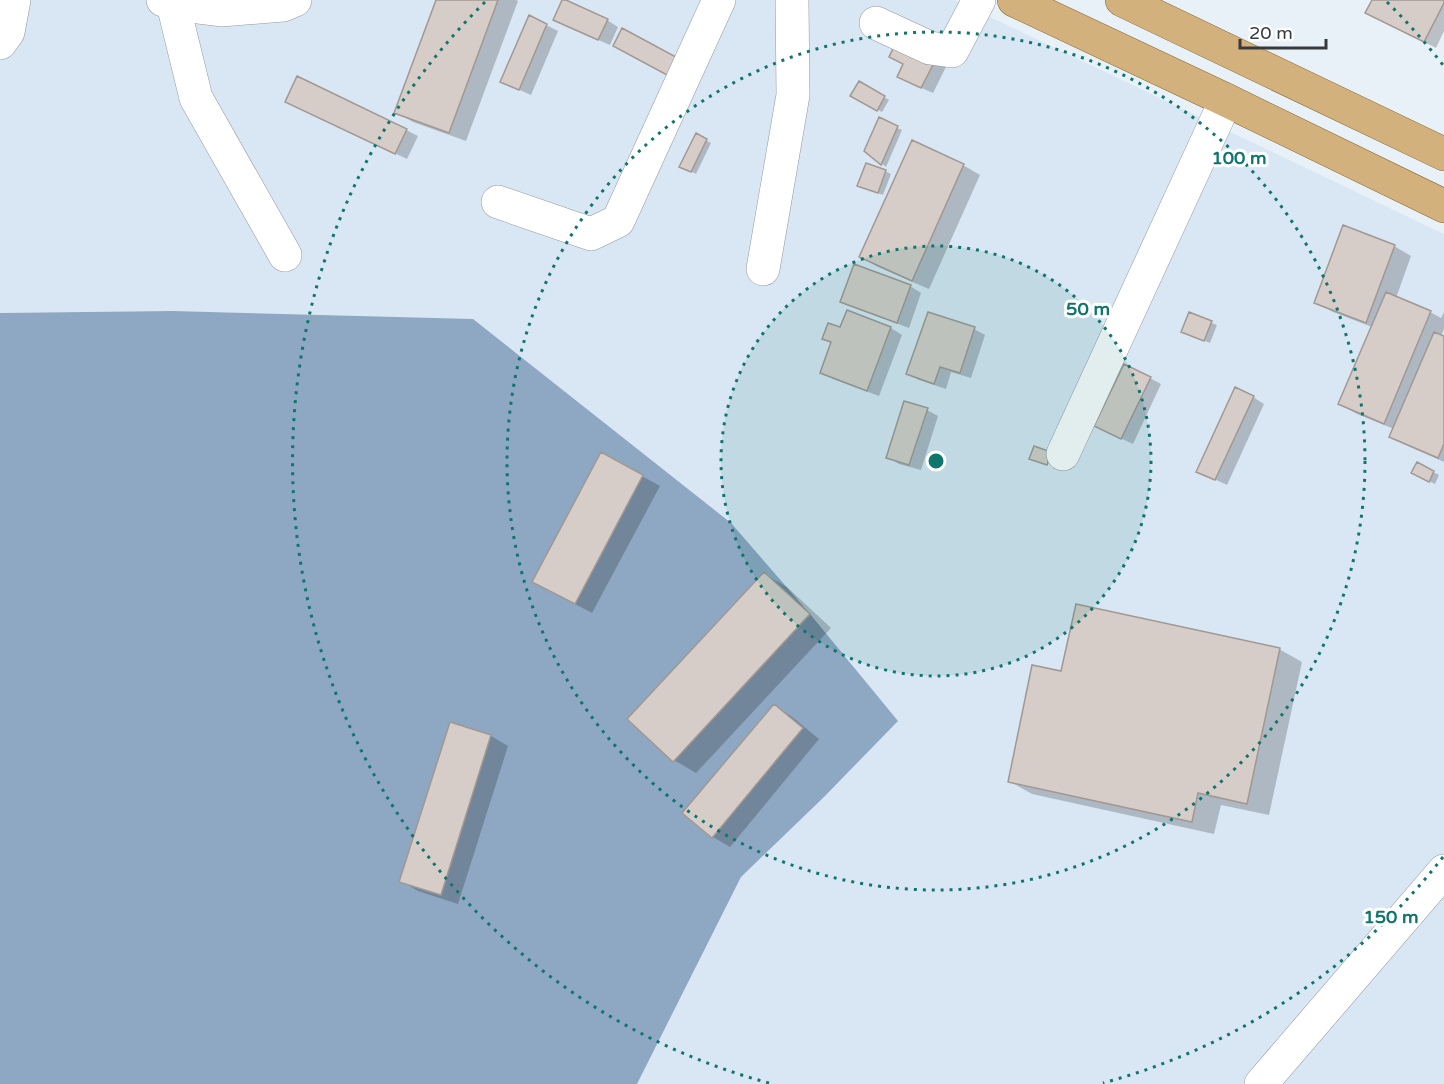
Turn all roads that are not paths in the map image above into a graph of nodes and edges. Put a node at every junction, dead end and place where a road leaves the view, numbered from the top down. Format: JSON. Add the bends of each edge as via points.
{"nodes":[{"id":1,"x":14,"y":0,"type":"edge"},
{"id":2,"x":295,"y":0,"type":"edge"},
{"id":3,"x":719,"y":0,"type":"edge"},
{"id":4,"x":792,"y":0,"type":"edge"},
{"id":5,"x":979,"y":0,"type":"edge"},
{"id":6,"x":1014,"y":0,"type":"edge"},
{"id":7,"x":1122,"y":0,"type":"edge"},
{"id":8,"x":168,"y":2,"type":"edge"},
{"id":9,"x":876,"y":23,"type":"dead end"},
{"id":10,"x":0,"y":43,"type":"edge"},
{"id":11,"x":1226,"y":100,"type":"junction"},
{"id":12,"x":1444,"y":154,"type":"edge"},
{"id":13,"x":498,"y":202,"type":"dead end"},
{"id":14,"x":1444,"y":206,"type":"edge"},
{"id":15,"x":285,"y":255,"type":"dead end"},
{"id":16,"x":763,"y":269,"type":"dead end"},
{"id":17,"x":1063,"y":454,"type":"dead end"},
{"id":18,"x":1444,"y":871,"type":"edge"},
{"id":19,"x":1262,"y":1084,"type":"edge"}],
"edges":[{"from":1,"to":10,"type":"lane","via":[[8,32]]},
{"from":2,"to":8,"type":"lane","via":[[282,5],[221,9]]},
{"from":3,"to":13,"type":"lane","via":[[618,221],[591,234]]},
{"from":4,"to":16,"type":"lane","via":[[793,95]]},
{"from":5,"to":9,"type":"lane","via":[[952,51],[930,48]]},
{"from":6,"to":11,"type":"main road"},
{"from":7,"to":12,"type":"main road"},
{"from":8,"to":15,"type":"lane","via":[[196,98]]},
{"from":11,"to":14,"type":"main road"},
{"from":11,"to":17,"type":"lane"},
{"from":18,"to":19,"type":"lane"}]}
